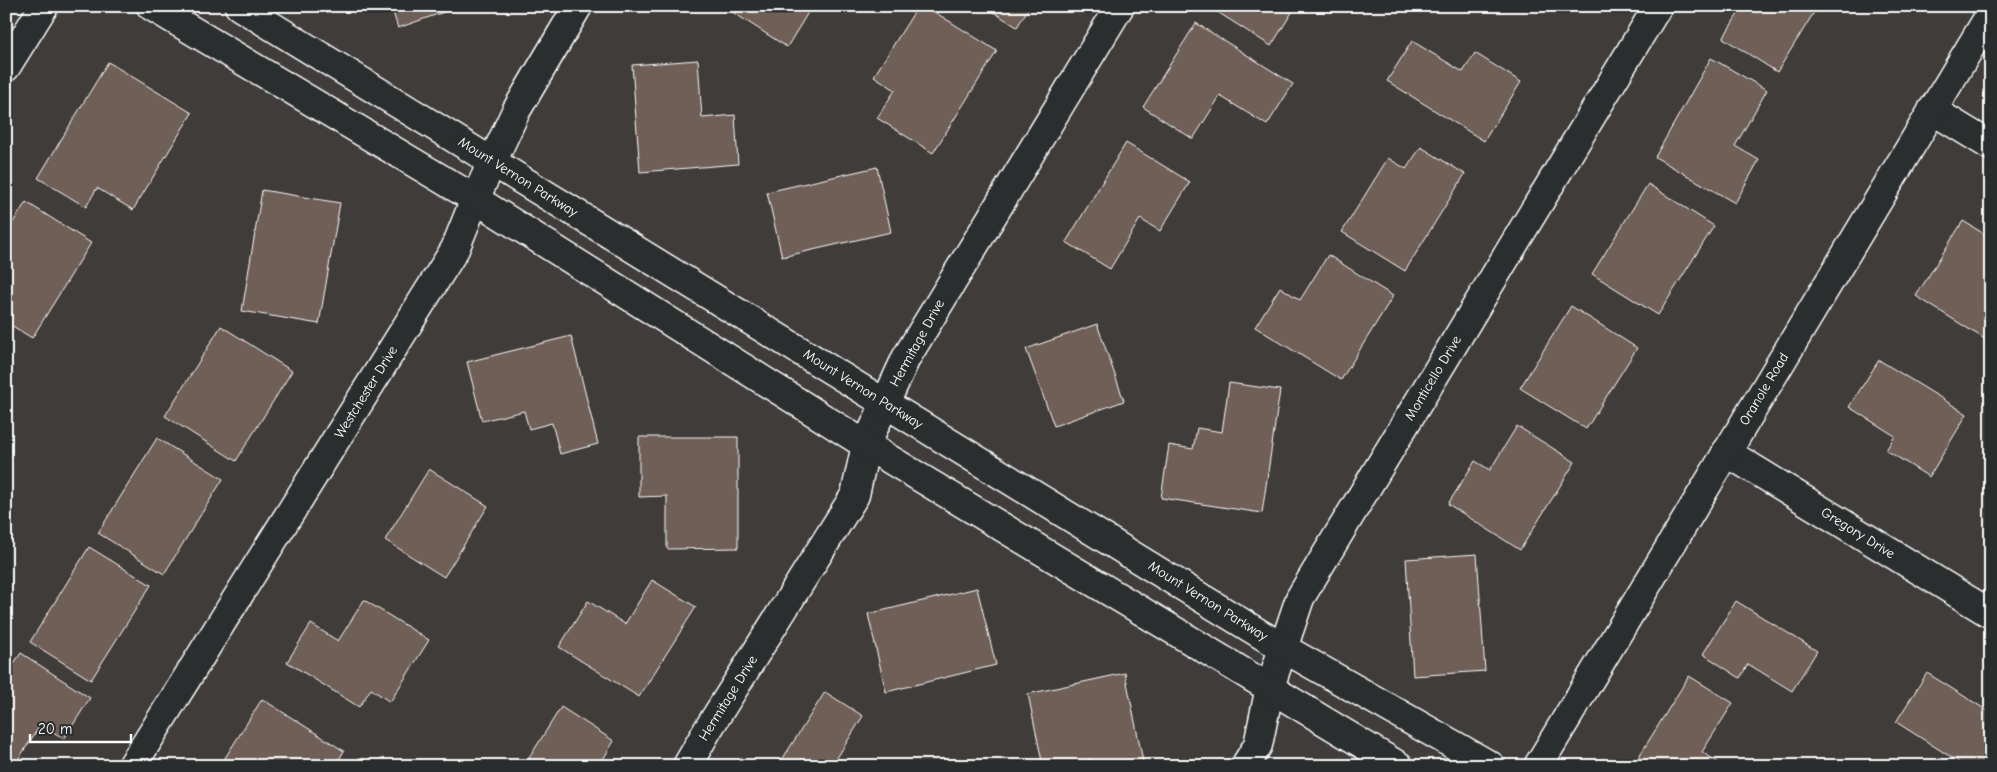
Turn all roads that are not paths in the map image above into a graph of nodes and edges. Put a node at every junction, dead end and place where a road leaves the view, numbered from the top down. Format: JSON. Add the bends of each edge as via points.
{"nodes":[{"id":1,"x":44,"y":6,"type":"edge"},
{"id":2,"x":151,"y":6,"type":"edge"},
{"id":3,"x":239,"y":6,"type":"edge"},
{"id":4,"x":578,"y":6,"type":"edge"},
{"id":5,"x":1120,"y":6,"type":"edge"},
{"id":6,"x":1658,"y":6,"type":"edge"},
{"id":7,"x":1991,"y":13,"type":"edge"},
{"id":8,"x":6,"y":67,"type":"edge"},
{"id":9,"x":1932,"y":110,"type":"junction"},
{"id":10,"x":1991,"y":146,"type":"edge"},
{"id":11,"x":492,"y":162,"type":"junction"},
{"id":12,"x":475,"y":199,"type":"junction"},
{"id":13,"x":885,"y":403,"type":"junction"},
{"id":14,"x":866,"y":445,"type":"junction"},
{"id":15,"x":1726,"y":452,"type":"junction"},
{"id":16,"x":1991,"y":614,"type":"edge"},
{"id":17,"x":1283,"y":648,"type":"junction"},
{"id":18,"x":1270,"y":687,"type":"junction"},
{"id":19,"x":132,"y":766,"type":"edge"},
{"id":20,"x":687,"y":766,"type":"edge"},
{"id":21,"x":1245,"y":766,"type":"edge"},
{"id":22,"x":1399,"y":766,"type":"edge"},
{"id":23,"x":1490,"y":766,"type":"edge"},
{"id":24,"x":1538,"y":766,"type":"edge"}],
"edges":[{"from":1,"to":8,"type":"street"},
{"from":2,"to":12,"type":"street"},
{"from":3,"to":11,"type":"street","name":"Mount Vernon Parkway"},
{"from":4,"to":11,"type":"street","name":"Westchester Drive","via":[[516,111]]},
{"from":5,"to":13,"type":"street","name":"Hermitage Drive","via":[[906,358]]},
{"from":6,"to":17,"type":"street","name":"Monticello Drive","via":[[1300,598]]},
{"from":7,"to":9,"type":"street","name":"Oranole Road"},
{"from":9,"to":10,"type":"street"},
{"from":9,"to":15,"type":"street","name":"Oranole Road"},
{"from":11,"to":12,"type":"street","name":"Westchester Drive"},
{"from":11,"to":13,"type":"street","name":"Mount Vernon Parkway"},
{"from":12,"to":14,"type":"street"},
{"from":12,"to":19,"type":"street","name":"Westchester Drive","via":[[456,249]]},
{"from":13,"to":14,"type":"street","name":"Hermitage Drive"},
{"from":13,"to":17,"type":"street","name":"Mount Vernon Parkway"},
{"from":14,"to":18,"type":"street"},
{"from":14,"to":20,"type":"street","name":"Hermitage Drive","via":[[855,494]]},
{"from":15,"to":16,"type":"street","name":"Gregory Drive"},
{"from":15,"to":24,"type":"street","name":"Oranole Road"},
{"from":17,"to":18,"type":"street","name":"Monticello Drive"},
{"from":17,"to":23,"type":"street","name":"Mount Vernon Parkway"},
{"from":18,"to":21,"type":"street","name":"Monticello Drive","via":[[1258,745]]},
{"from":18,"to":22,"type":"street"}]}
